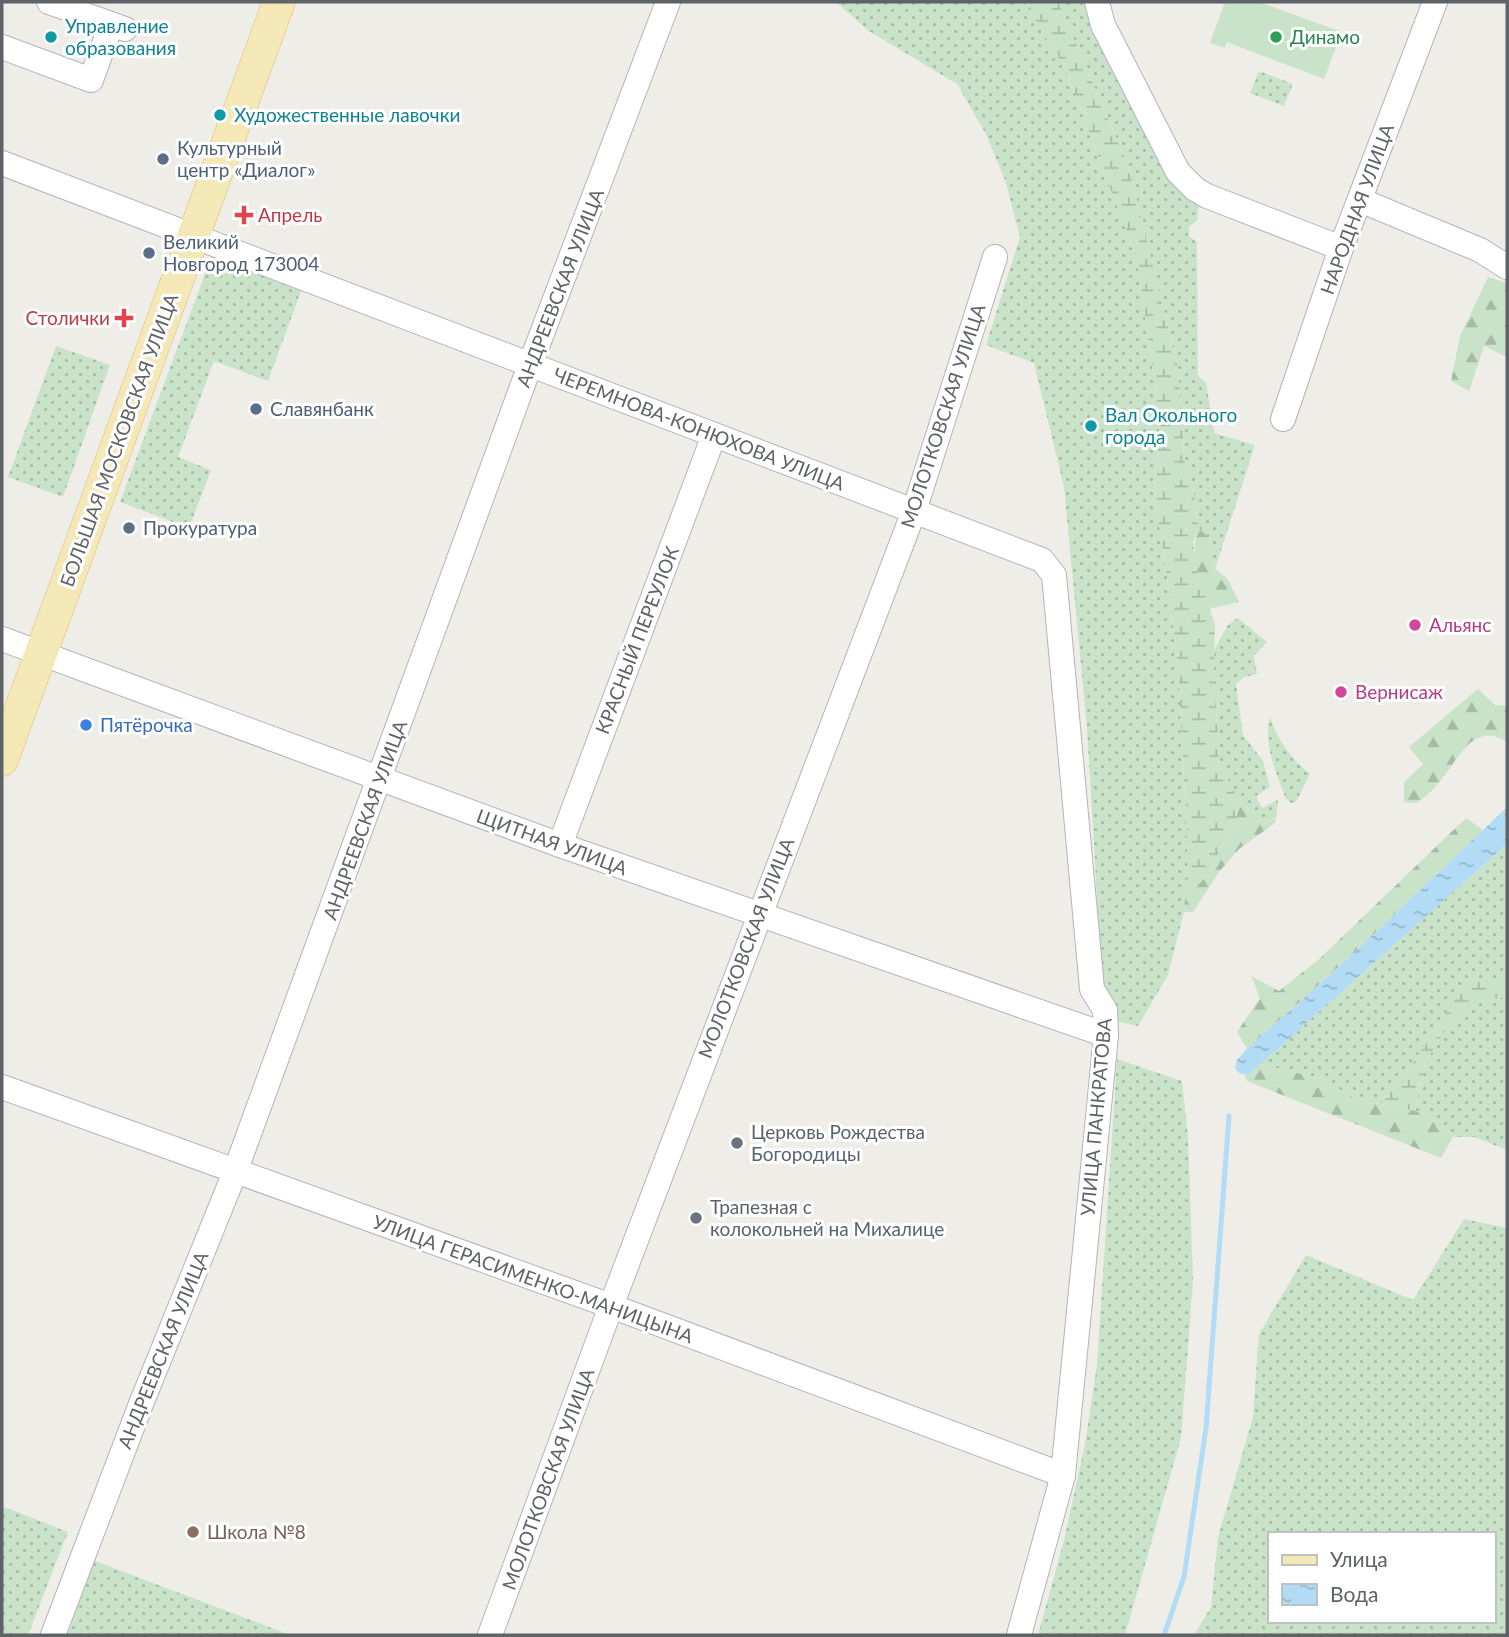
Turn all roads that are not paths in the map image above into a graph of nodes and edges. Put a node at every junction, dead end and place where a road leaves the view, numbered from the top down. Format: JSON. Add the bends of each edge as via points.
{"nodes":[{"id":1,"x":49,"y":2,"type":"edge"},
{"id":2,"x":279,"y":2,"type":"edge"},
{"id":3,"x":668,"y":2,"type":"edge"},
{"id":4,"x":1097,"y":2,"type":"edge"},
{"id":5,"x":1435,"y":2,"type":"edge"},
{"id":6,"x":2,"y":47,"type":"edge"},
{"id":7,"x":2,"y":163,"type":"edge"},
{"id":8,"x":1360,"y":200,"type":"junction"},
{"id":9,"x":194,"y":236,"type":"junction"},
{"id":10,"x":1341,"y":248,"type":"junction"},
{"id":11,"x":995,"y":257,"type":"dead end"},
{"id":12,"x":1507,"y":267,"type":"edge"},
{"id":13,"x":530,"y":365,"type":"junction"},
{"id":14,"x":1283,"y":419,"type":"dead end"},
{"id":15,"x":713,"y":435,"type":"junction"},
{"id":16,"x":914,"y":511,"type":"junction"},
{"id":17,"x":1042,"y":560,"type":"joint"},
{"id":18,"x":2,"y":639,"type":"edge"},
{"id":19,"x":41,"y":653,"type":"junction"},
{"id":20,"x":2,"y":760,"type":"edge"},
{"id":21,"x":380,"y":779,"type":"junction"},
{"id":22,"x":560,"y":845,"type":"junction"},
{"id":23,"x":759,"y":915,"type":"junction"},
{"id":24,"x":1106,"y":1035,"type":"junction"},
{"id":25,"x":2,"y":1087,"type":"edge"},
{"id":26,"x":235,"y":1172,"type":"junction"},
{"id":27,"x":611,"y":1306,"type":"junction"},
{"id":28,"x":1063,"y":1475,"type":"junction"},
{"id":29,"x":53,"y":1635,"type":"edge"},
{"id":30,"x":490,"y":1635,"type":"edge"},
{"id":31,"x":1019,"y":1635,"type":"edge"}],
"edges":[{"from":1,"to":6,"type":"street","via":[[119,27],[91,80]]},
{"from":2,"to":9,"type":"main road","name":"БОЛЬШАЯ МОСКОВСКАЯ УЛИЦА"},
{"from":3,"to":13,"type":"street","name":"АНДРЕЕВСКАЯ УЛИЦА"},
{"from":4,"to":10,"type":"street","via":[[1103,25],[1178,172],[1195,190]]},
{"from":5,"to":8,"type":"street","name":"НАРОДНАЯ УЛИЦА"},
{"from":7,"to":9,"type":"street","name":"ЧЕРЕМНОВА-КОНЮХОВА УЛИЦА"},
{"from":8,"to":10,"type":"street","name":"НАРОДНАЯ УЛИЦА"},
{"from":8,"to":12,"type":"street","via":[[1480,250]]},
{"from":9,"to":13,"type":"street","name":"ЧЕРЕМНОВА-КОНЮХОВА УЛИЦА"},
{"from":9,"to":19,"type":"main road","name":"БОЛЬШАЯ МОСКОВСКАЯ УЛИЦА"},
{"from":10,"to":14,"type":"street","name":"НАРОДНАЯ УЛИЦА"},
{"from":11,"to":16,"type":"street","name":"МОЛОТКОВСКАЯ УЛИЦА"},
{"from":13,"to":15,"type":"street","name":"ЧЕРЕМНОВА-КОНЮХОВА УЛИЦА"},
{"from":13,"to":21,"type":"street","name":"АНДРЕЕВСКАЯ УЛИЦА"},
{"from":15,"to":16,"type":"street","name":"ЧЕРЕМНОВА-КОНЮХОВА УЛИЦА"},
{"from":15,"to":22,"type":"street","name":"КРАСНЫЙ ПЕРЕУЛОК"},
{"from":16,"to":17,"type":"street","name":"ЧЕРЕМНОВА-КОНЮХОВА УЛИЦА"},
{"from":16,"to":23,"type":"street","name":"МОЛОТКОВСКАЯ УЛИЦА"},
{"from":17,"to":24,"type":"street","name":"УЛИЦА ПАНКРАТОВА","via":[[1054,575],[1092,989],[1105,1010]]},
{"from":18,"to":19,"type":"street","name":"ЩИТНАЯ УЛИЦА"},
{"from":19,"to":20,"type":"main road","name":"БОЛЬШАЯ МОСКОВСКАЯ УЛИЦА"},
{"from":19,"to":21,"type":"street","name":"ЩИТНАЯ УЛИЦА"},
{"from":21,"to":22,"type":"street","name":"ЩИТНАЯ УЛИЦА"},
{"from":21,"to":26,"type":"street","name":"АНДРЕЕВСКАЯ УЛИЦА"},
{"from":22,"to":23,"type":"street","name":"ЩИТНАЯ УЛИЦА"},
{"from":23,"to":24,"type":"street","name":"ЩИТНАЯ УЛИЦА"},
{"from":23,"to":27,"type":"street","name":"МОЛОТКОВСКАЯ УЛИЦА"},
{"from":24,"to":28,"type":"street","name":"УЛИЦА ПАНКРАТОВА"},
{"from":25,"to":26,"type":"street","name":"УЛИЦА ГЕРАСИМЕНКО-МАНИЦЫНА"},
{"from":26,"to":27,"type":"street","name":"УЛИЦА ГЕРАСИМЕНКО-МАНИЦЫНА"},
{"from":26,"to":29,"type":"street","name":"АНДРЕЕВСКАЯ УЛИЦА"},
{"from":27,"to":28,"type":"street","name":"УЛИЦА ГЕРАСИМЕНКО-МАНИЦЫНА"},
{"from":27,"to":30,"type":"street","name":"МОЛОТКОВСКАЯ УЛИЦА"},
{"from":28,"to":31,"type":"street","name":"УЛИЦА ПАНКРАТОВА"}]}
